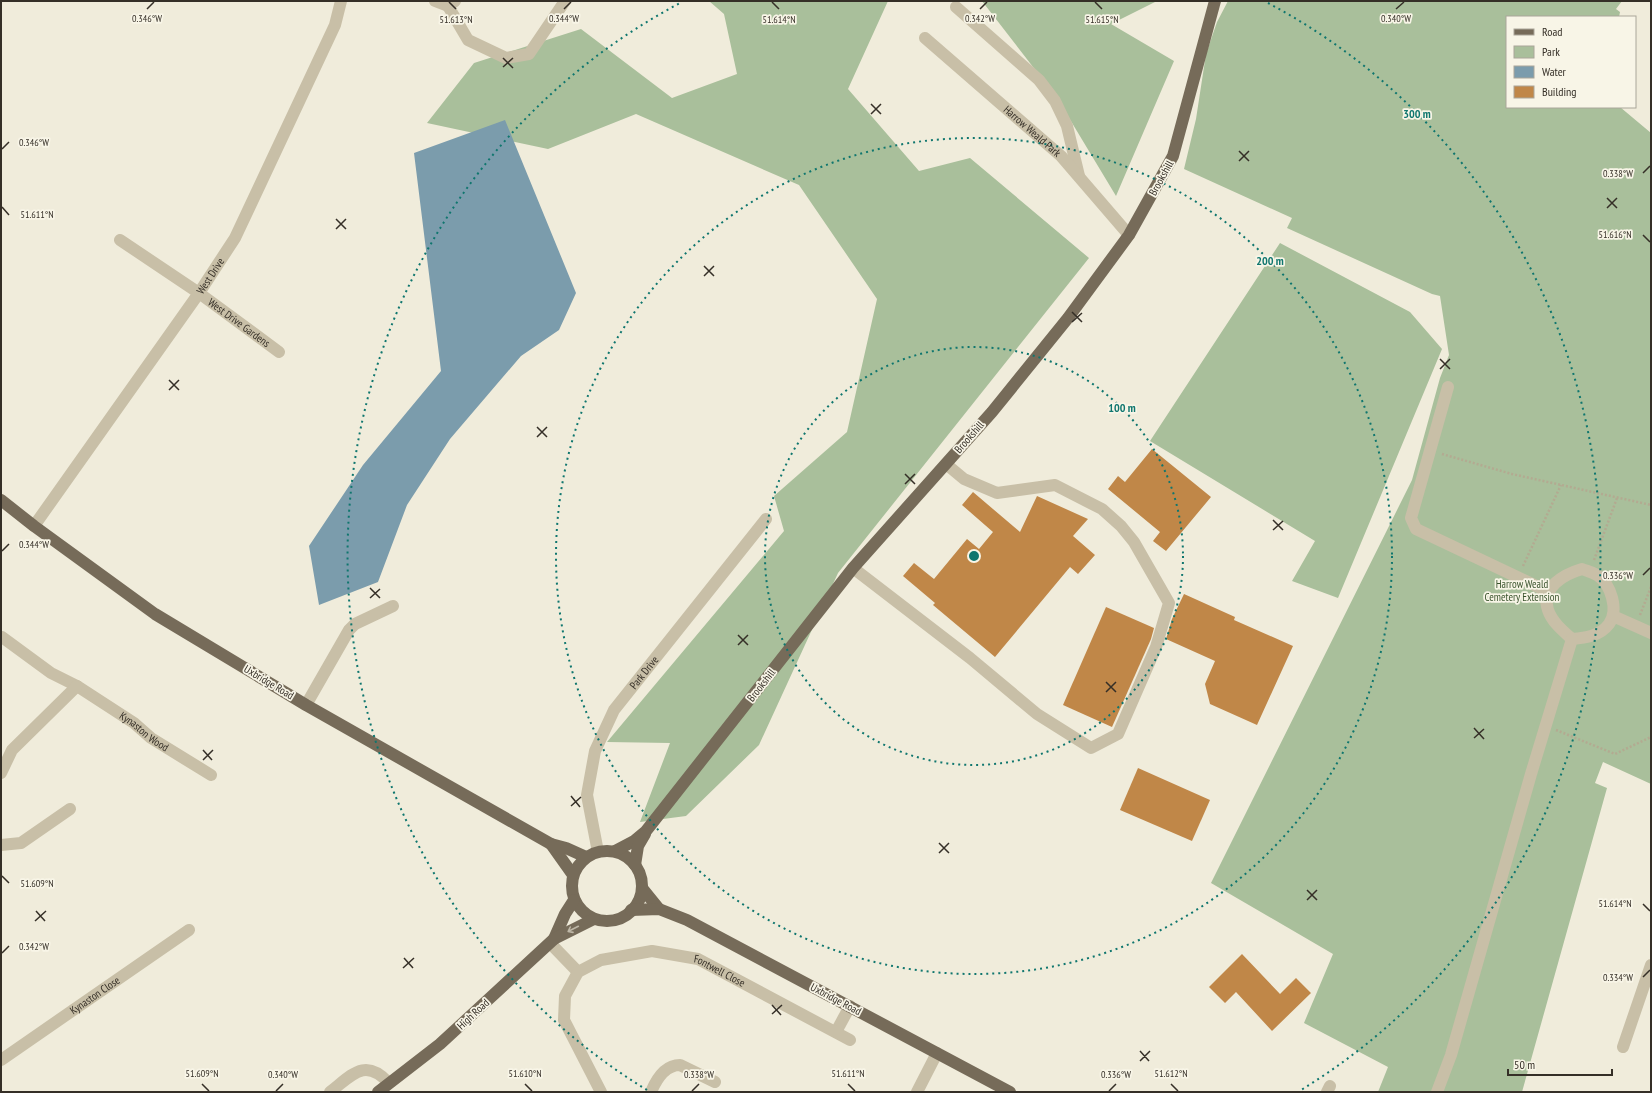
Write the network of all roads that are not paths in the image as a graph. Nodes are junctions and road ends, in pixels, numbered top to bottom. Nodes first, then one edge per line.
1 (341, 1) edge
2 (435, 1) edge
3 (565, 1) edge
4 (1215, 1) edge
5 (451, 4) edge
6 (956, 7) dead end
7 (925, 38) dead end
8 (1079, 177) junction
9 (1129, 235) junction
10 (120, 240) dead end
11 (199, 293) junction
12 (279, 352) dead end
13 (1448, 387) dead end
14 (946, 464) junction
15 (1, 500) edge
16 (766, 519) dead end
17 (34, 526) junction
18 (854, 568) junction
19 (1549, 592) junction
20 (393, 606) dead end
21 (1613, 616) junction
22 (1651, 632) edge
23 (2, 636) edge
24 (1572, 639) junction
25 (78, 686) junction
26 (306, 704) junction
27 (1, 773) edge
28 (211, 775) dead end
29 (70, 809) dead end
30 (646, 831) junction
31 (1, 844) edge
32 (550, 844) junction
33 (615, 851) junction
34 (598, 852) junction
35 (586, 857) junction
36 (635, 865) junction
37 (573, 875) junction
38 (642, 888) junction
39 (574, 900) junction
40 (659, 909) junction
41 (631, 910) junction
42 (594, 919) junction
43 (189, 930) dead end
44 (552, 941) junction
45 (1651, 965) edge
46 (578, 972) junction
47 (850, 1006) junction
48 (836, 1032) junction
49 (850, 1040) dead end
50 (1623, 1047) dead end
51 (937, 1053) junction
52 (1, 1060) edge
53 (715, 1082) dead end
54 (389, 1084) junction
55 (330, 1092) edge
56 (378, 1092) edge
57 (601, 1092) edge
58 (650, 1092) edge
59 (917, 1092) edge
60 (1010, 1092) edge
61 (1437, 1092) edge

1 - 11 street, West Drive
2 - 5 street
3 - 5 street
4 - 9 main road, Brookshill
6 - 8 street
7 - 8 street, Harrow Weald Park
8 - 9 street, Harrow Weald Park
9 - 14 main road, Brookshill
10 - 11 street, West Drive Gardens
11 - 12 street, West Drive Gardens
11 - 17 street, West Drive
13 - 19 street
14 - 18 main road, Brookshill
14 - 18 street
15 - 17 main road, Uxbridge Road
16 - 34 street, Park Drive
17 - 26 main road, Uxbridge Road
18 - 30 main road, Brookshill
19 - 21 street
19 - 24 street
20 - 26 street
21 - 22 street
21 - 24 street
23 - 25 street, Kynaston Wood
24 - 61 street
25 - 27 street
25 - 28 street, Kynaston Wood
26 - 32 main road, Uxbridge Road
29 - 31 street
30 - 33 main road, Brookshill
30 - 36 main road, Brookshill
32 - 35 main road, Uxbridge Road
32 - 37 main road, Uxbridge Road
33 - 34 main road
33 - 36 main road
34 - 35 main road
35 - 37 main road
36 - 38 main road
37 - 39 main road
38 - 40 main road, Uxbridge Road
38 - 41 main road
39 - 42 main road
39 - 44 main road, High Road
40 - 41 main road, Uxbridge Road
40 - 47 main road, Uxbridge Road
41 - 42 main road
42 -> 44 main road, High Road
43 - 52 street, Kynaston Close
44 - 46 street
44 - 54 main road, High Road
45 - 50 street
46 - 48 street, Fontwell Close
46 - 57 street
47 - 48 street
47 - 51 main road, Uxbridge Road
48 - 49 street, Fontwell Close
51 - 59 street
51 - 60 main road, Uxbridge Road
53 - 58 street
54 - 55 street
54 - 56 main road, High Road

